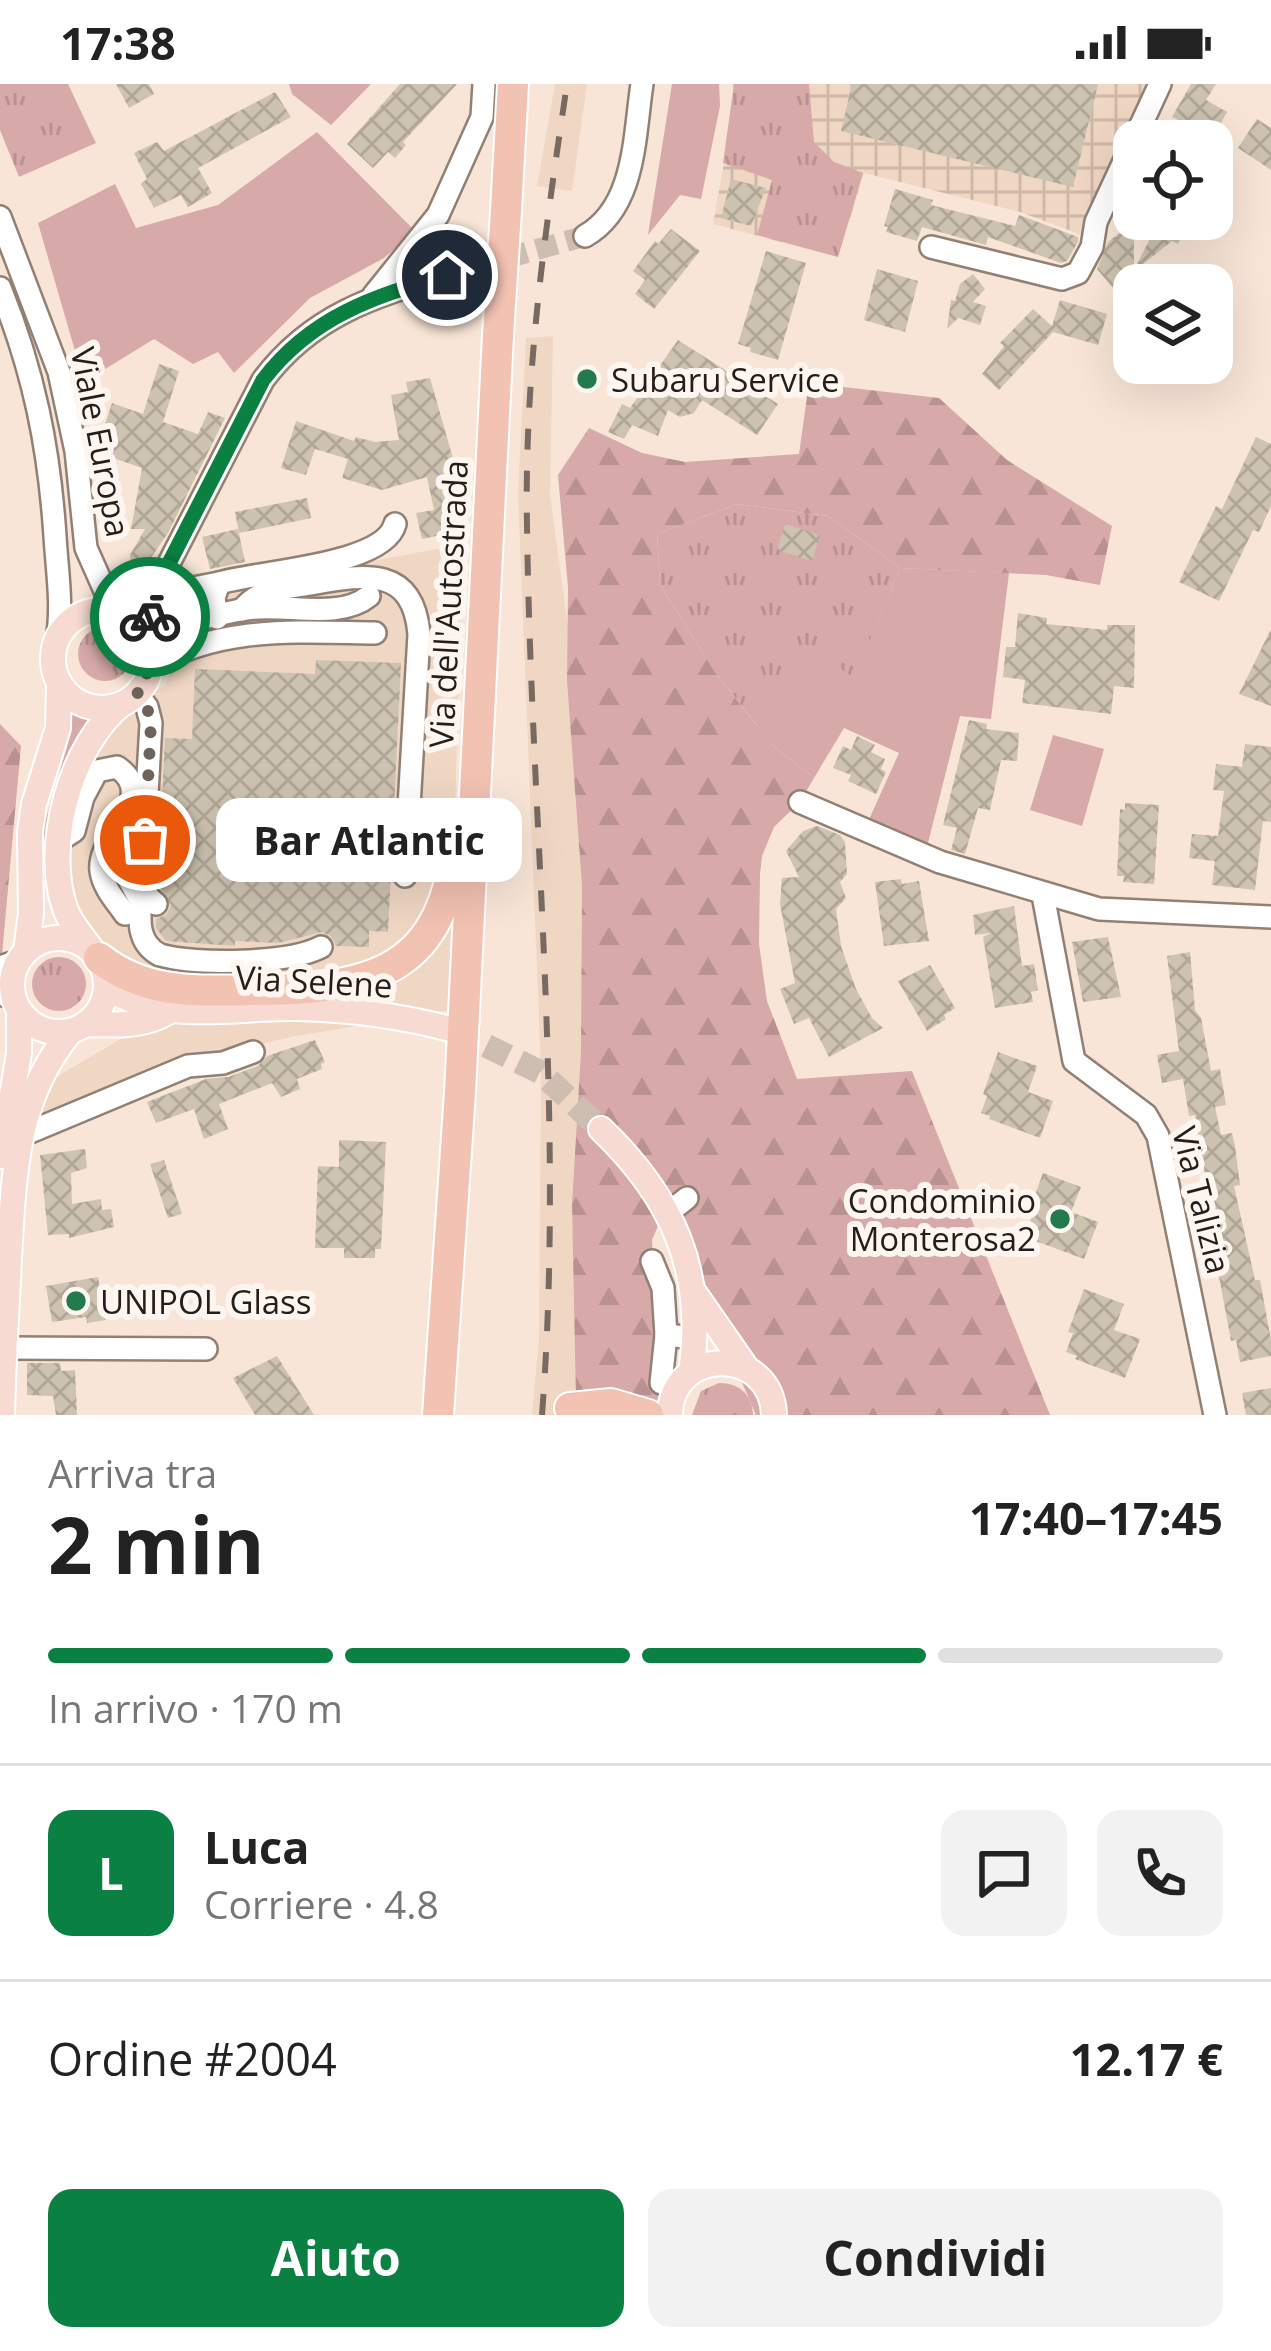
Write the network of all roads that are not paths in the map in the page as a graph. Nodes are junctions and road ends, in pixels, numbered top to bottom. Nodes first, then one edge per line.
1 (484, 84) edge
2 (513, 84) edge
3 (642, 84) edge
4 (1160, 84) edge
5 (0, 217) edge
6 (585, 236) tunnel mouth
7 (932, 247) dead end
8 (447, 275) tunnel mouth
9 (0, 288) edge
10 (373, 296) junction
11 (6, 319) edge
12 (395, 524) dead end
13 (165, 571) junction
14 (219, 583) junction
15 (183, 590) dead end
16 (369, 596) dead end
17 (242, 610) junction
18 (114, 611) junction
19 (482, 635) junction
20 (146, 637) junction
21 (56, 640) junction
22 (232, 642) junction
23 (151, 667) junction
24 (59, 682) junction
25 (131, 698) junction
26 (800, 802) dead end
27 (60, 840) junction
28 (405, 876) dead end
29 (1043, 895) junction
30 (136, 899) junction
31 (1271, 920) edge
32 (321, 947) dead end
33 (15, 959) edge
34 (99, 965) junction
35 (11, 1001) edge
36 (170, 1010) junction
37 (78, 1028) junction
38 (454, 1030) tunnel mouth
39 (253, 1052) dead end
40 (28, 1105) junction
41 (61, 1121) junction
42 (602, 1129) tunnel mouth
43 (18, 1137) junction
44 (0, 1177) edge
45 (652, 1262) dead end
46 (695, 1293) junction
47 (666, 1335) junction
48 (694, 1338) junction
49 (1, 1345) edge
50 (206, 1349) dead end
51 (745, 1366) junction
52 (691, 1372) junction
53 (661, 1383) dead end
54 (570, 1408) dead end
55 (2, 1415) edge
56 (438, 1415) edge
57 (648, 1415) edge
58 (670, 1415) edge
59 (774, 1415) edge
60 (1215, 1415) edge

1 - 10 street
2 - 19 highway, Via dell'Autostrada, bridge
3 - 6 street
4 - 7 street
5 - 18 street, Viale Europa
8 - 10 street
9 - 11 street, Viale Europa
10 - 13 street
11 - 21 street, Viale Europa
12 - 14 street
13 - 18 street
13 - 20 street
14 - 15 street
14 - 22 street
16 - 17 street
17 - 22 street
17 - 28 street
18 - 20 main road
18 - 21 main road
19 - 34 highway
19 - 56 highway, Via dell'Autostrada
20 - 22 street
20 - 22 street
20 - 23 main road
21 - 24 main road
22 - 23 street
23 - 25 main road
24 - 25 main road
24 - 33 main road
25 - 27 main road
25 - 30 street
26 - 29 street
27 - 30 street
27 - 34 main road
29 - 31 street
29 - 60 street, Via Talizia
30 - 32 street
33 - 34 main road
33 - 35 main road
34 - 36 main road, Via Selene
34 - 37 main road
35 - 37 main road
35 - 44 main road
36 - 37 main road, Via Selene
36 - 38 main road, Via Selene
37 - 40 main road
39 - 41 street
40 - 41 street
40 - 43 main road
41 - 43 street
42 - 46 main road
43 - 49 main road
45 - 47 street
46 - 48 main road
46 - 51 main road
47 - 48 street
47 - 53 street
48 - 52 main road
49 - 50 street
49 - 55 main road
51 - 52 main road
51 - 59 main road
52 - 58 main road
54 - 57 highway

